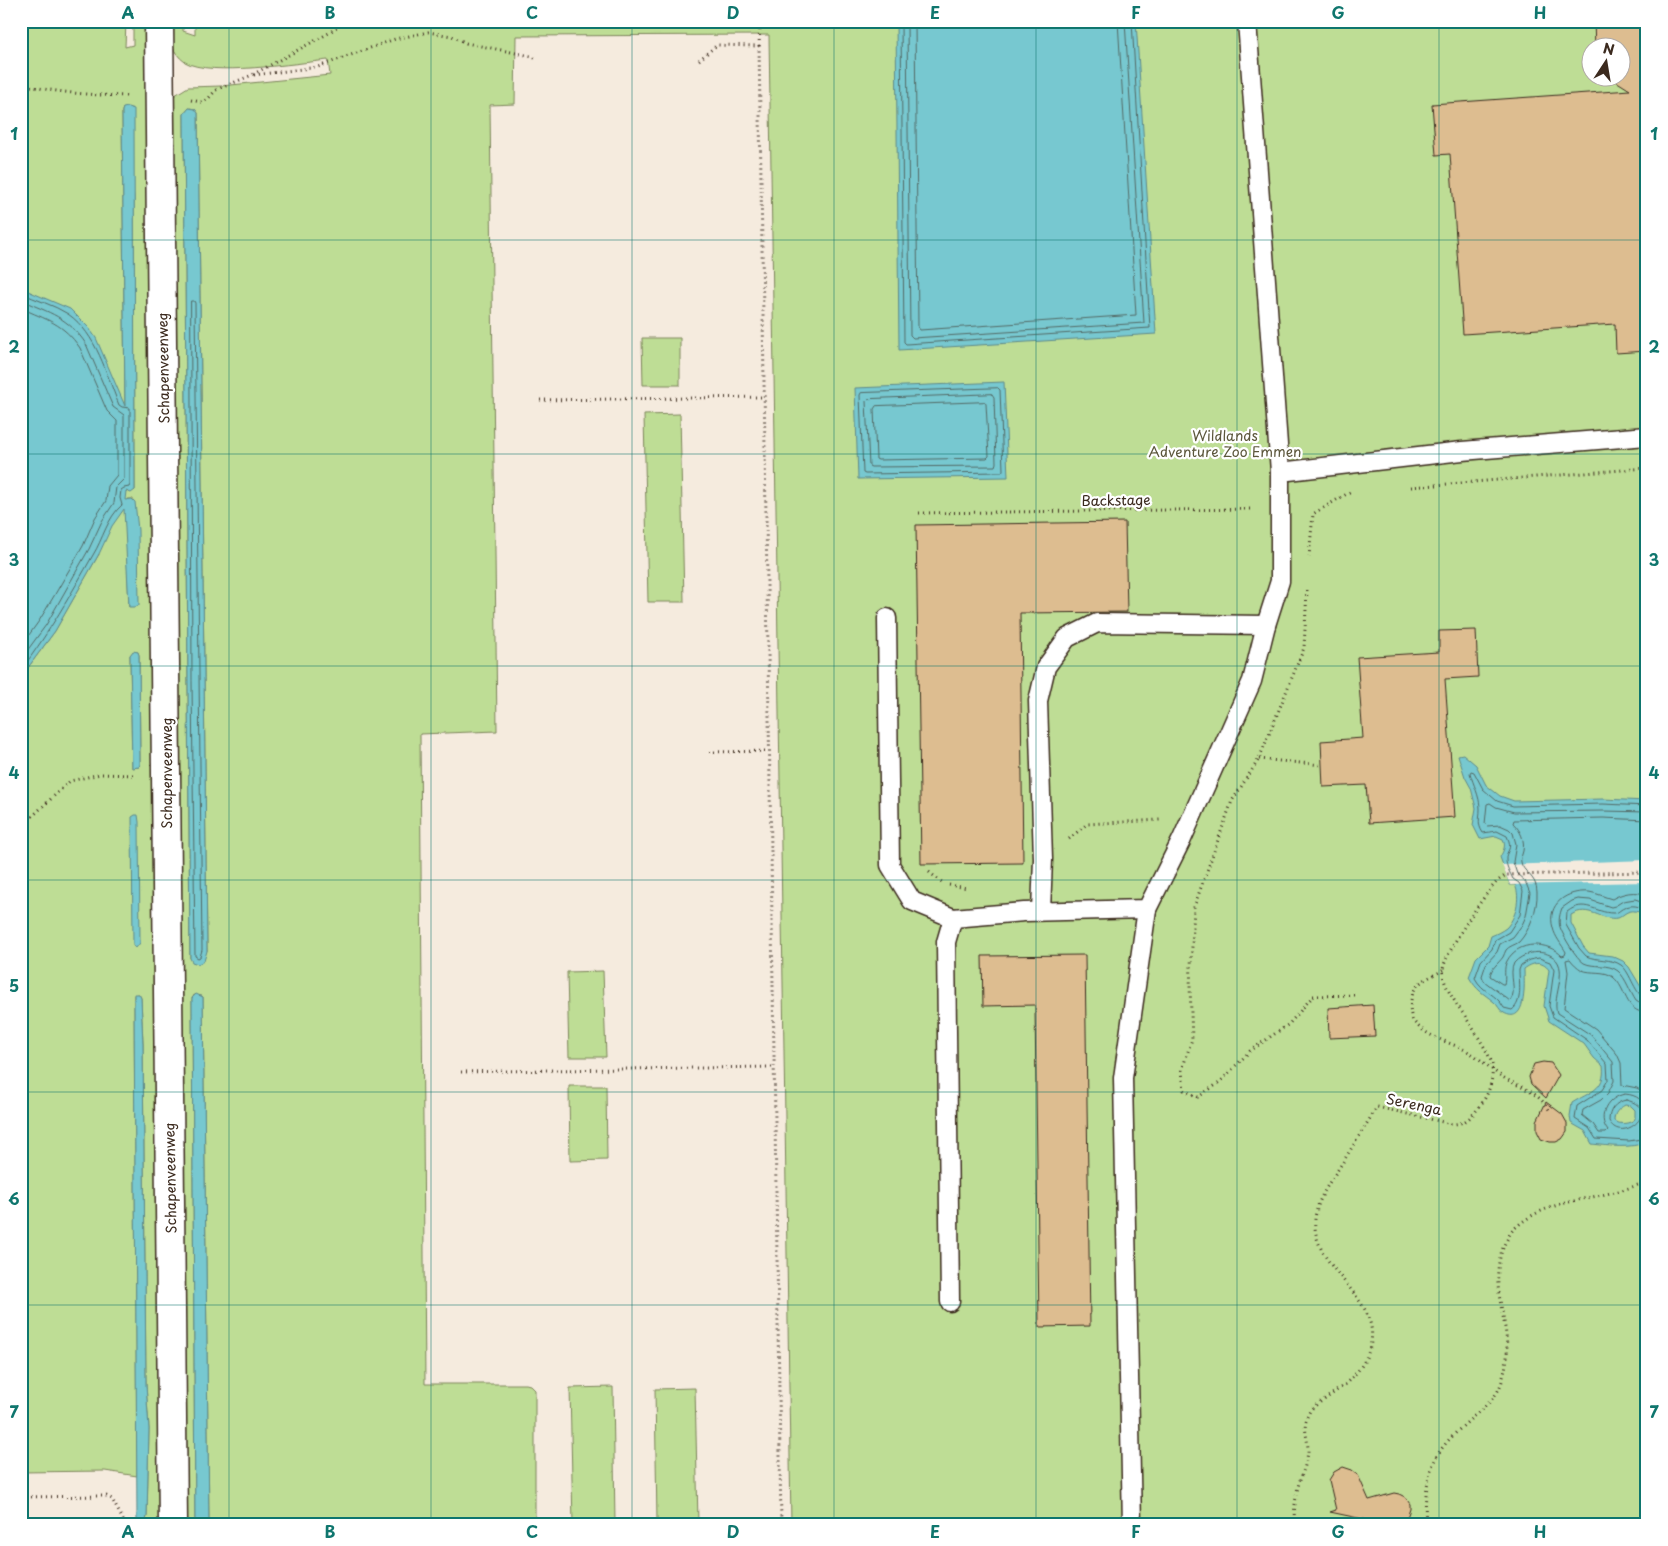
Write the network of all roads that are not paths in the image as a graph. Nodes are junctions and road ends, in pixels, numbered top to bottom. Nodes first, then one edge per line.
1 (159, 21) edge
2 (1247, 21) edge
3 (1647, 436) edge
4 (1280, 472) junction
5 (887, 618) dead end
6 (1266, 624) junction
7 (1147, 909) junction
8 (1041, 911) junction
9 (953, 918) junction
10 (950, 1302) dead end
11 (173, 1525) edge
12 (1132, 1525) edge

1 - 11 street, Schapenveenweg
2 - 4 lane
3 - 4 lane
4 - 6 lane
5 - 9 lane
6 - 7 lane
6 - 8 lane
7 - 8 lane
7 - 12 lane
8 - 9 lane
9 - 10 lane

